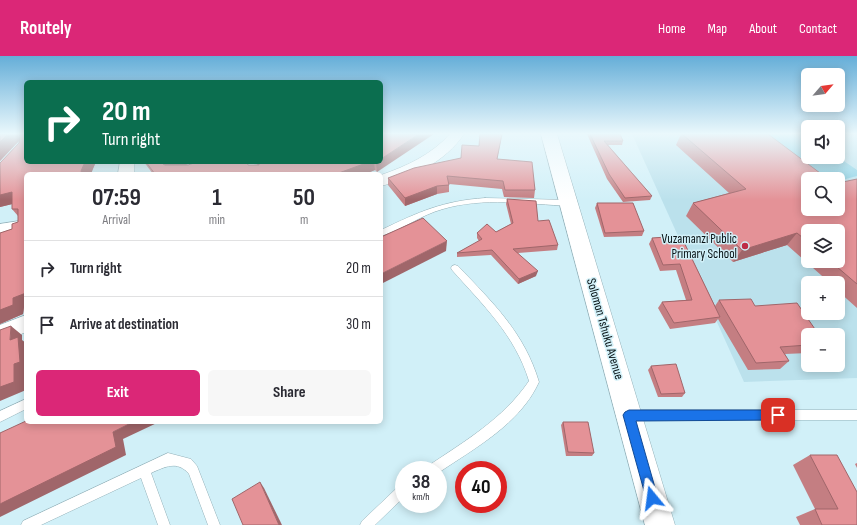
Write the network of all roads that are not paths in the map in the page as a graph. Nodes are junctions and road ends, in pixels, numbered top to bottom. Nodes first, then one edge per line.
1 (434, 156) edge
2 (555, 156) edge
3 (383, 180) edge
4 (569, 203) junction
5 (24, 227) edge
6 (383, 232) edge
7 (2, 234) edge
8 (456, 268) dead end
9 (24, 324) edge
10 (0, 334) edge
11 (24, 405) edge
12 (629, 415) junction
13 (857, 415) edge
14 (0, 417) edge
15 (445, 461) edge
16 (144, 470) junction
17 (395, 498) edge
18 (28, 525) edge
19 (164, 525) edge
20 (214, 525) edge
21 (366, 525) edge
22 (660, 525) edge

1 - 3 street
2 - 4 street, Solomon Tshuku Avenue
4 - 6 lane
4 - 12 street, Solomon Tshuku Avenue
5 - 7 street
8 - 15 lane
9 - 10 street
11 - 14 lane
12 - 13 lane
12 - 22 street, Solomon Tshuku Avenue
16 - 18 lane
16 - 19 lane
16 - 20 lane
17 - 21 lane

